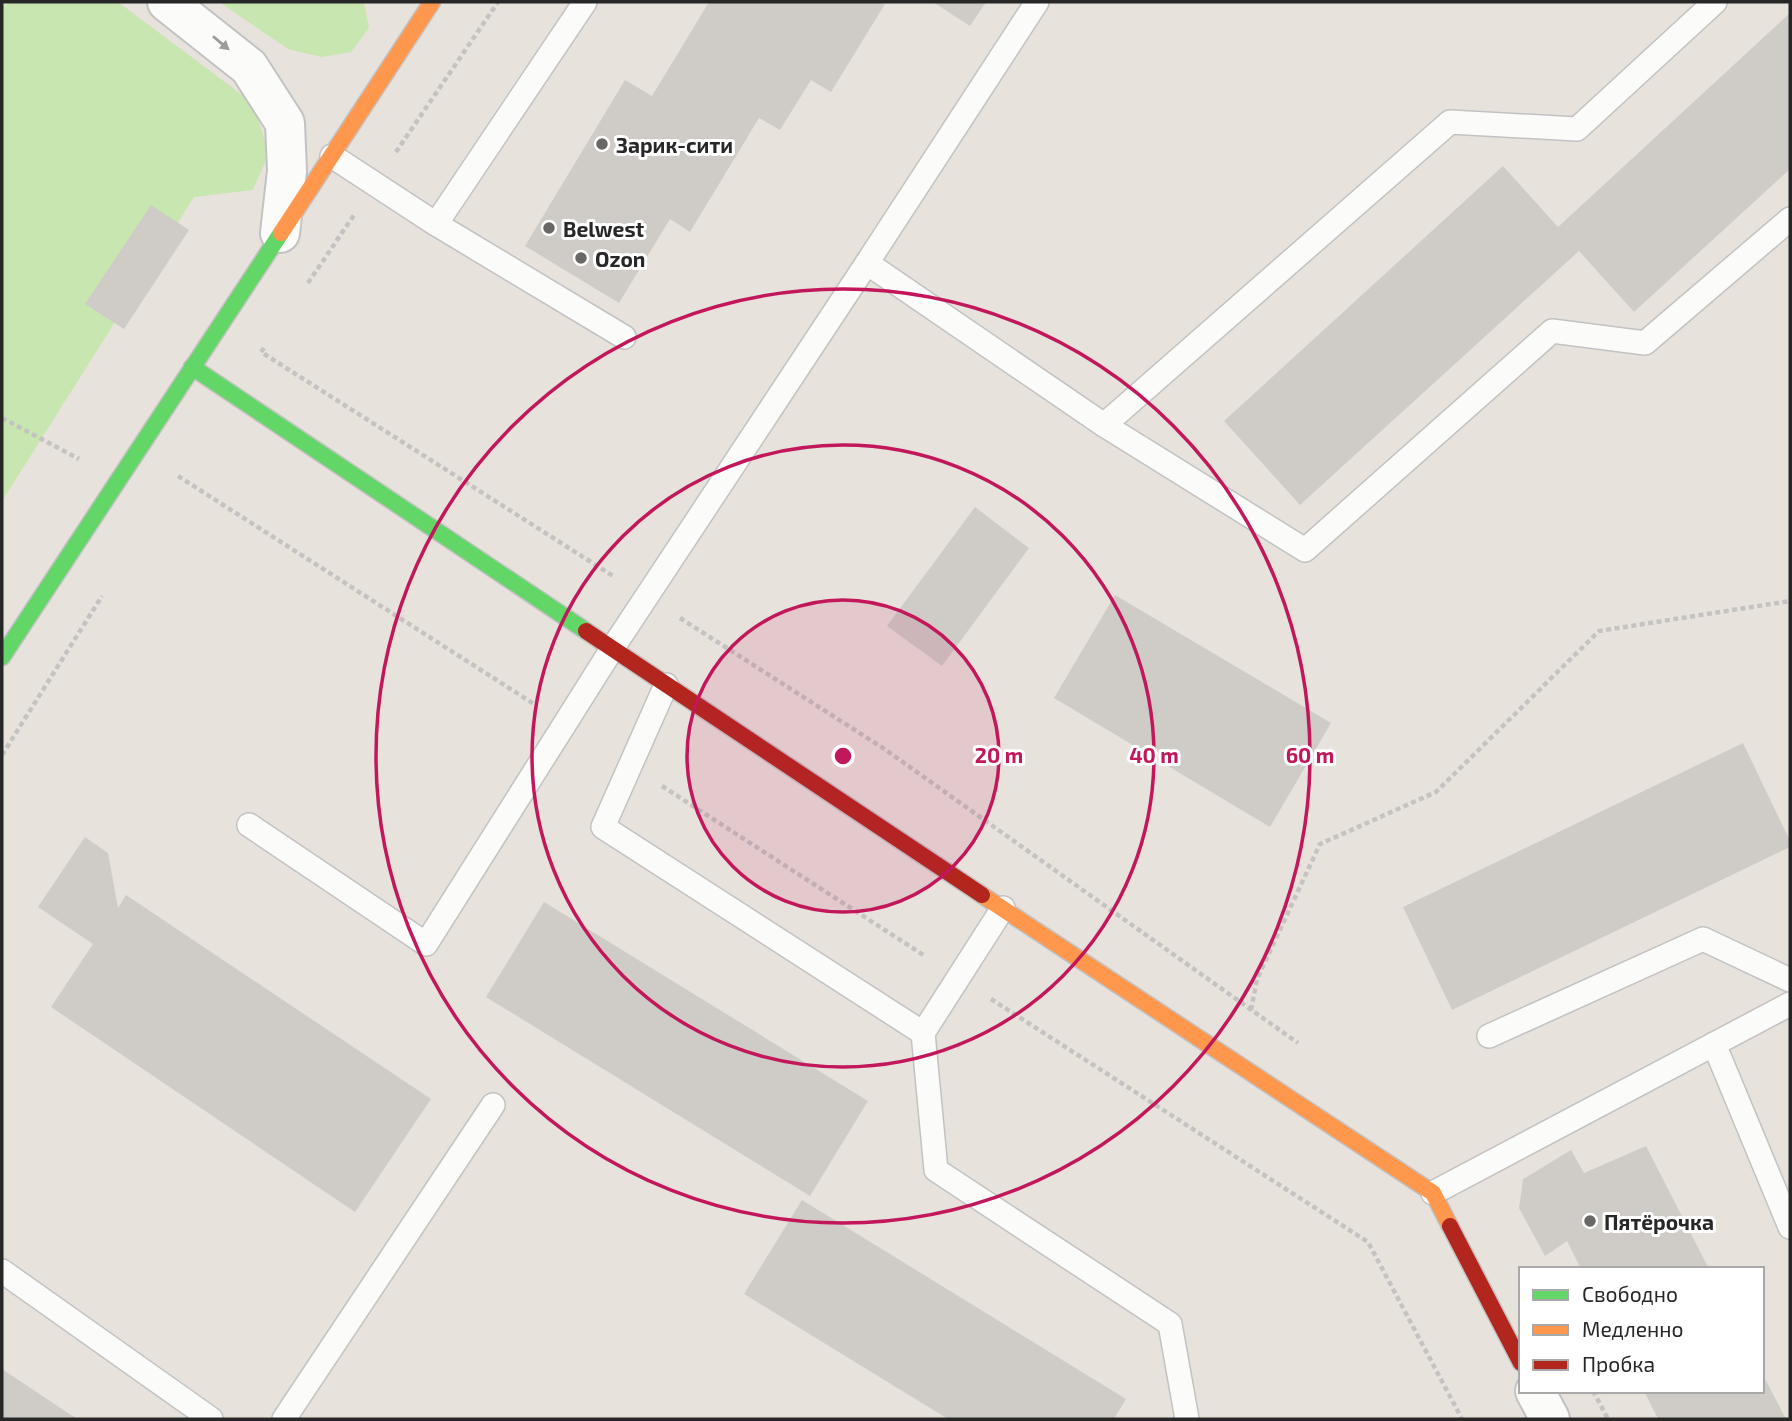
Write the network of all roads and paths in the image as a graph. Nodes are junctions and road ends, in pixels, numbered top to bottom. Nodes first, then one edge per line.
1 (167, 2) edge
2 (432, 2) edge
3 (585, 2) edge
4 (1037, 2) edge
5 (1715, 2) edge
6 (332, 156) junction
7 (1790, 219) edge
8 (436, 224) junction
9 (280, 233) junction
10 (867, 263) junction
11 (624, 337) dead end
12 (261, 352) dead end
13 (192, 367) junction
14 (2, 418) edge
15 (1104, 425) junction
16 (117, 479) junction
17 (171, 487) dead end
18 (105, 592) dead end
19 (646, 597) junction
20 (1790, 601) edge
21 (612, 649) junction
22 (2, 657) edge
23 (666, 685) junction
24 (565, 723) junction
25 (2, 755) edge
26 (630, 766) junction
27 (249, 825) dead end
28 (1003, 908) junction
29 (958, 978) junction
30 (1790, 980) edge
31 (1790, 1004) edge
32 (1251, 1010) junction
33 (923, 1033) junction
34 (1489, 1036) dead end
35 (1714, 1044) junction
36 (1307, 1050) dead end
37 (1238, 1064) junction
38 (493, 1105) dead end
39 (1433, 1193) junction
40 (1790, 1227) edge
41 (2, 1271) edge
42 (1519, 1359) edge
43 (1536, 1393) edge
44 (1594, 1393) edge
45 (211, 1419) edge
46 (284, 1419) edge
47 (1187, 1419) edge
48 (1462, 1419) edge
49 (1550, 1419) edge
50 (1608, 1419) edge

1 -> 9 street
2 - 6 street
3 - 8 lane
4 - 10 lane
5 - 15 lane
6 - 8 lane
6 - 9 street
7 - 15 lane
8 - 11 lane
9 - 13 street
10 - 15 lane
10 - 19 lane
12 - 19 path
13 - 16 street
13 - 21 street
14 - 16 path
16 - 22 street
17 - 24 path
18 - 25 path
19 - 21 lane
19 - 32 path
20 - 32 path
21 - 23 street
21 - 24 lane
23 - 26 lane
23 - 28 street
24 - 27 lane
26 - 29 path
26 - 33 lane
28 - 29 lane
28 - 37 street
29 - 33 lane
29 - 48 path
30 - 34 lane
31 - 35 lane
32 - 36 path
32 - 37 path
33 - 47 lane
35 - 39 lane
35 - 40 lane
37 - 39 street
38 - 46 lane
39 - 42 street
41 - 45 lane
43 - 49 street
44 - 50 path

